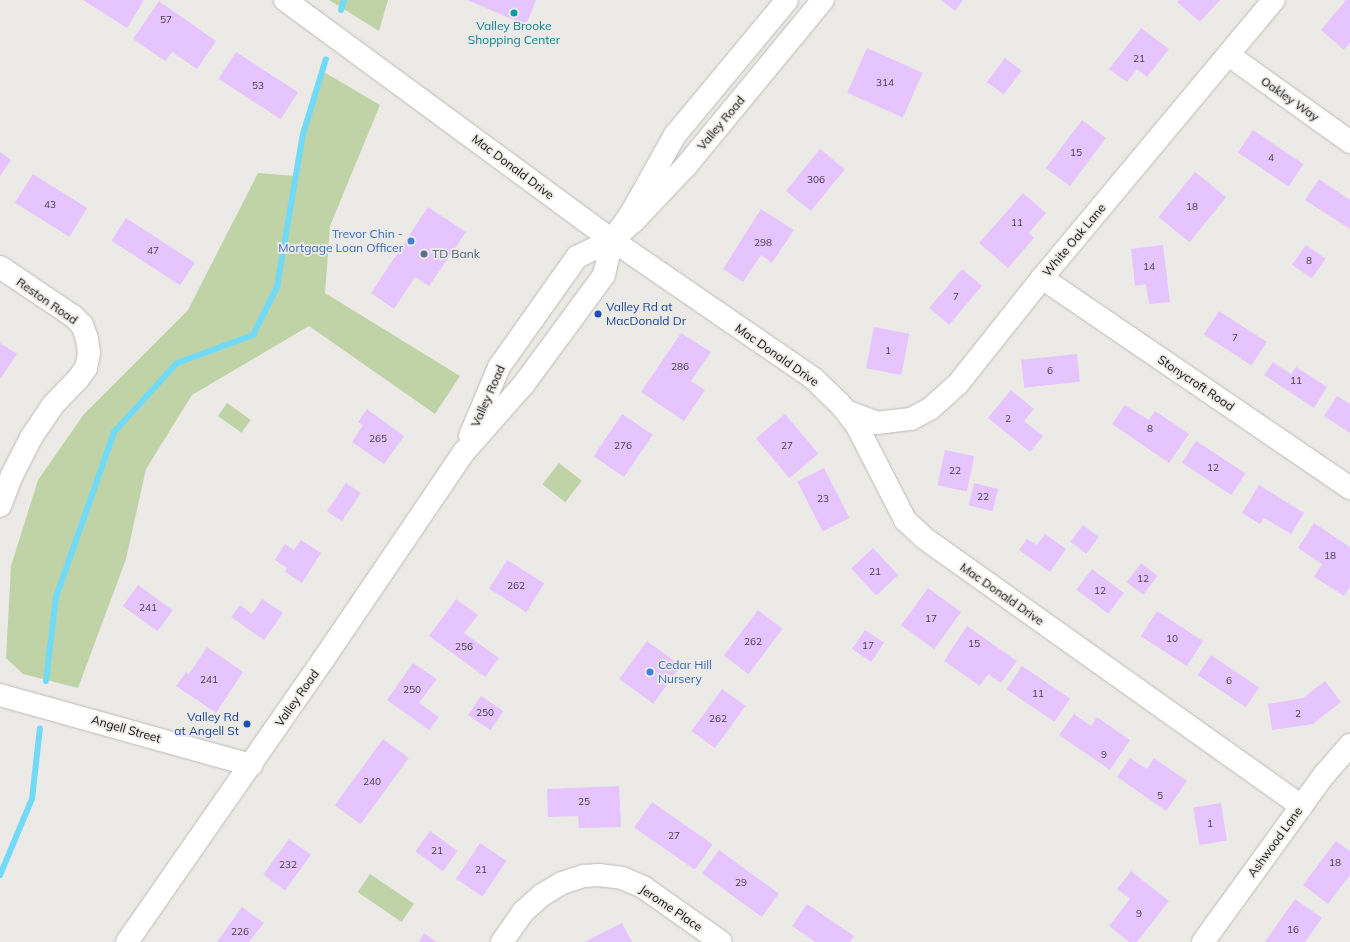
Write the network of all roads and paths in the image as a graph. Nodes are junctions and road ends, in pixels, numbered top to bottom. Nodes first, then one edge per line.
1 (285, 0) edge
2 (787, 0) edge
3 (823, 0) edge
4 (1274, 0) edge
5 (1230, 56) junction
6 (1350, 142) edge
7 (612, 240) junction
8 (0, 267) edge
9 (1042, 278) junction
10 (845, 410) junction
11 (464, 452) junction
12 (1350, 488) edge
13 (0, 506) edge
14 (0, 695) edge
15 (1350, 746) edge
16 (251, 765) junction
17 (1301, 806) junction
18 (127, 942) edge
19 (502, 942) edge
20 (721, 942) edge
21 (1204, 942) edge

1 - 7 street, Mac Donald Drive
2 - 7 street, Valley Road
3 - 7 street, Valley Road
4 - 5 street, White Oak Lane
5 - 6 street, Oakley Way
5 - 9 street, White Oak Lane
7 - 10 street, Mac Donald Drive
7 - 11 street, Valley Road
7 - 11 street, Valley Road
8 - 13 street, Reston Road
9 - 10 street, White Oak Lane
9 - 12 street, Stonycroft Road
10 - 17 street, Mac Donald Drive
11 - 16 street, Valley Road
14 - 16 street, Angell Street
15 - 17 street, Ashwood Lane
16 - 18 street, Valley Road
17 - 21 street, Ashwood Lane
19 - 20 street, Jerome Place

